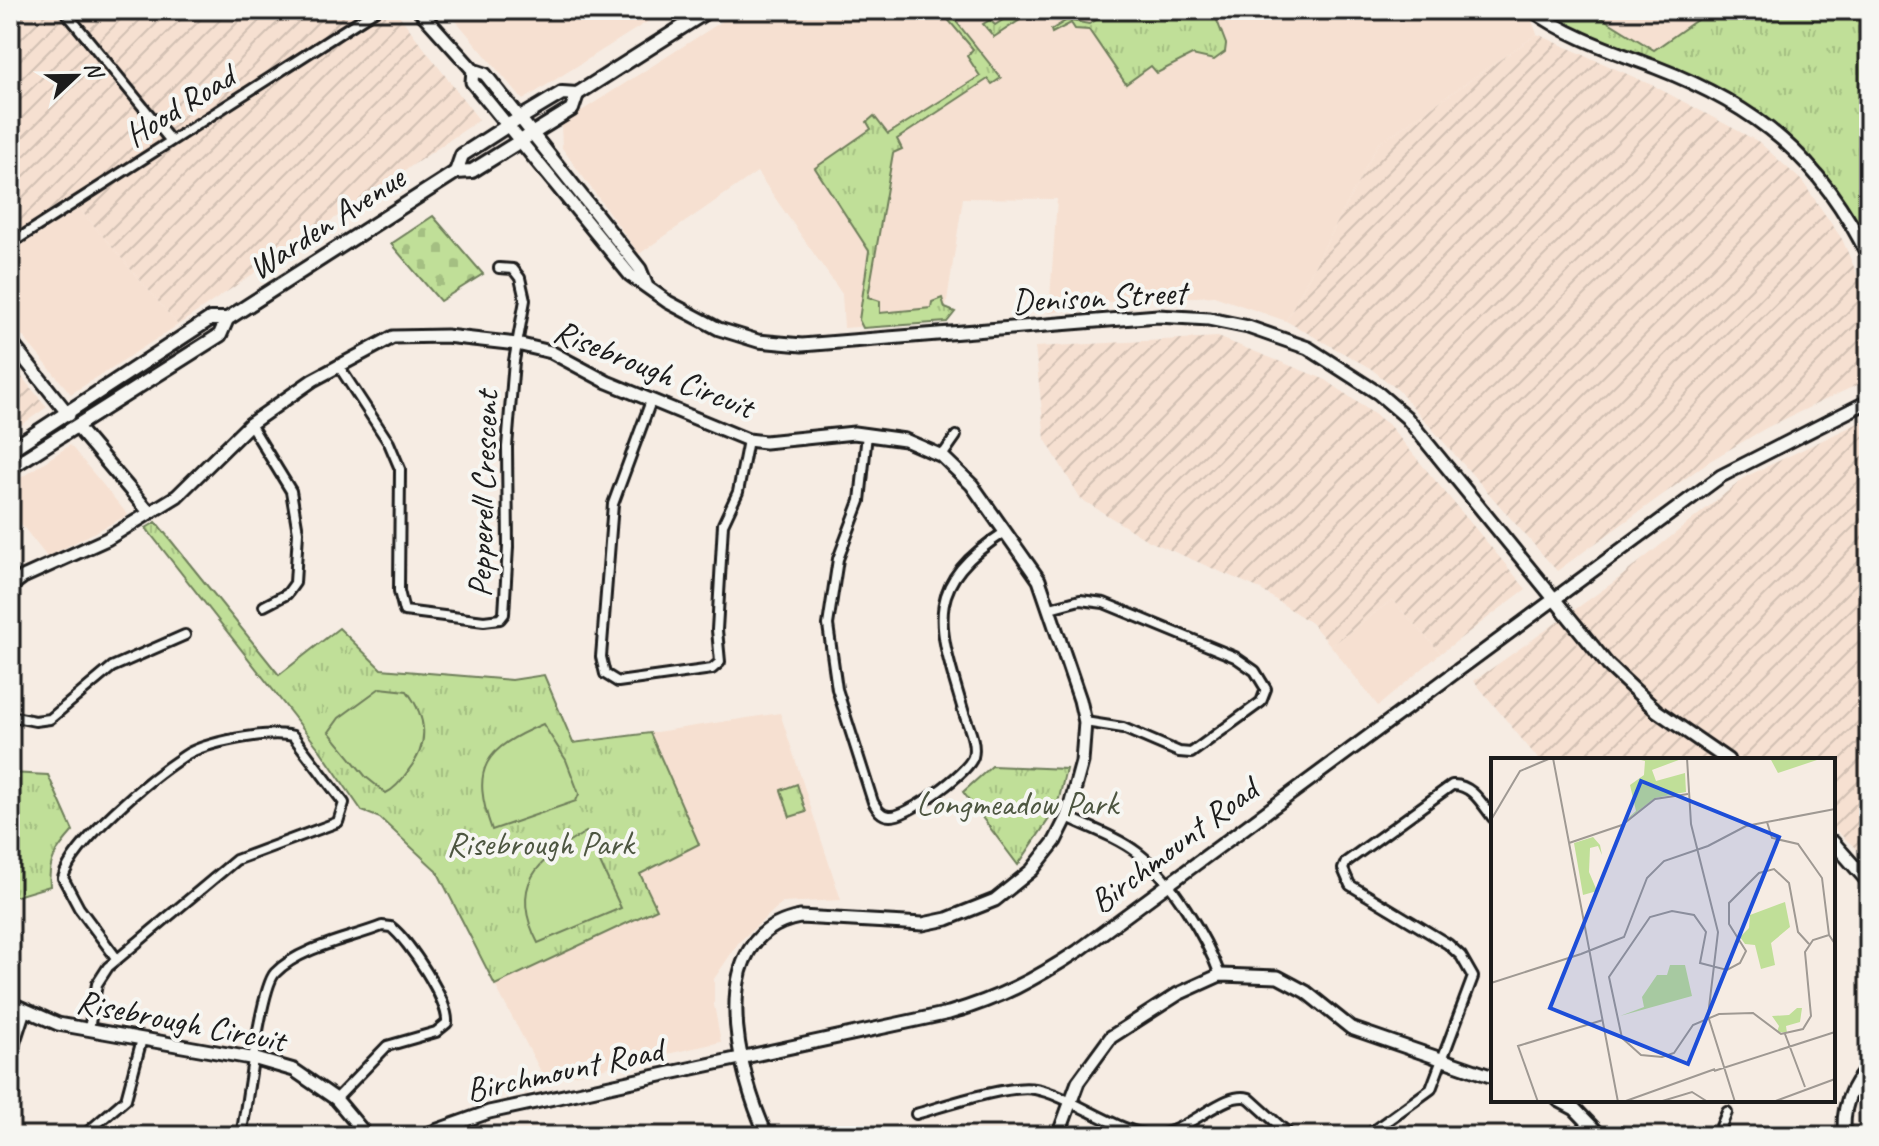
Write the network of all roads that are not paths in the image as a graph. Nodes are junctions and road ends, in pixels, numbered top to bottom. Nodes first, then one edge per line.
1 (64, 10) edge
2 (376, 10) edge
3 (419, 10) edge
4 (709, 10) edge
5 (1532, 10) edge
6 (473, 70) junction
7 (577, 94) junction
8 (520, 119) junction
9 (507, 126) junction
10 (532, 134) junction
11 (170, 140) junction
12 (519, 143) junction
13 (456, 172) junction
14 (10, 244) edge
15 (1869, 258) edge
16 (499, 268) dead end
17 (646, 284) junction
18 (227, 319) junction
19 (10, 341) edge
20 (517, 344) junction
21 (338, 365) junction
22 (651, 401) junction
23 (1869, 401) edge
24 (69, 415) junction
25 (250, 424) junction
26 (77, 427) junction
27 (867, 434) junction
28 (956, 436) dead end
29 (748, 440) junction
30 (10, 450) edge
31 (942, 456) junction
32 (10, 468) edge
33 (149, 512) junction
34 (1005, 532) junction
35 (10, 587) edge
36 (1555, 601) junction
37 (264, 606) dead end
38 (1050, 608) junction
39 (185, 635) dead end
40 (10, 716) edge
41 (1085, 722) junction
42 (1725, 758) edge
43 (1491, 816) edge
44 (1067, 817) junction
45 (1835, 844) edge
46 (1869, 883) edge
47 (1166, 884) junction
48 (117, 959) junction
49 (1220, 975) junction
50 (10, 1003) edge
51 (25, 1012) junction
52 (89, 1029) junction
53 (142, 1039) junction
54 (10, 1058) edge
55 (256, 1059) junction
56 (744, 1059) junction
57 (1444, 1060) junction
58 (1869, 1068) edge
59 (1491, 1076) edge
60 (336, 1099) junction
61 (1562, 1102) edge
62 (1068, 1103) junction
63 (1727, 1112) dead end
64 (916, 1114) dead end
65 (83, 1136) edge
66 (241, 1136) edge
67 (367, 1136) edge
68 (421, 1136) edge
69 (767, 1136) edge
70 (1058, 1136) edge
71 (1291, 1136) edge
72 (1366, 1136) edge
73 (1601, 1136) edge
74 (1717, 1136) edge
75 (1845, 1136) edge

1 - 11 street
2 - 11 street, Hood Road
3 - 6 street, Denison Street
4 - 7 main road, Warden Avenue
5 - 15 street
6 - 8 street, Denison Street
6 - 9 street, Denison Street
7 - 8 main road, Warden Avenue
7 - 10 main road, Warden Avenue
8 - 9 main road, Warden Avenue
8 - 10 street, Denison Street
9 - 12 street, Denison Street
9 - 13 main road, Warden Avenue
10 - 12 main road, Warden Avenue
10 - 17 street, Denison Street
11 - 14 street, Hood Road
12 - 13 main road, Warden Avenue
12 - 17 street, Denison Street
13 - 18 main road, Warden Avenue
16 - 20 street
17 - 36 street, Denison Street
18 - 24 main road, Warden Avenue
18 - 26 main road, Warden Avenue
19 - 24 street
20 - 21 street, Risebrough Circuit
20 - 21 street, Pepperell Crescent
20 - 22 street, Risebrough Circuit
21 - 25 street, Risebrough Circuit
22 - 29 street, Risebrough Circuit
22 - 29 street
23 - 36 street, Birchmount Road
24 - 26 street
24 - 30 main road, Warden Avenue
25 - 33 street, Risebrough Circuit
25 - 37 street
26 - 32 main road, Warden Avenue
26 - 33 street
27 - 29 street, Risebrough Circuit
27 - 31 street, Risebrough Circuit
27 - 34 street
28 - 31 street
31 - 34 street, Risebrough Circuit
33 - 35 street, Risebrough Circuit
34 - 38 street, Risebrough Circuit
36 - 42 street, Denison Street
36 - 47 street, Birchmount Road
38 - 41 street, Risebrough Circuit
38 - 41 street
39 - 40 street
41 - 44 street, Risebrough Circuit
43 - 57 street
44 - 47 street
44 - 56 street, Risebrough Circuit
45 - 46 street
47 - 49 street
47 - 56 street, Birchmount Road
48 - 48 street
48 - 52 street
49 - 57 street
49 - 62 street
50 - 51 street, Risebrough Circuit
51 - 52 street, Risebrough Circuit
51 - 54 street
52 - 53 street, Risebrough Circuit
53 - 55 street, Risebrough Circuit
53 - 65 street
55 - 60 street, Risebrough Circuit
55 - 60 street
55 - 66 street
56 - 68 street, Birchmount Road
56 - 69 street, Risebrough Circuit
57 - 59 street
57 - 72 street
58 - 75 street
60 - 67 street, Risebrough Circuit
61 - 73 street
62 - 64 street
62 - 70 street
62 - 71 street
63 - 74 street

